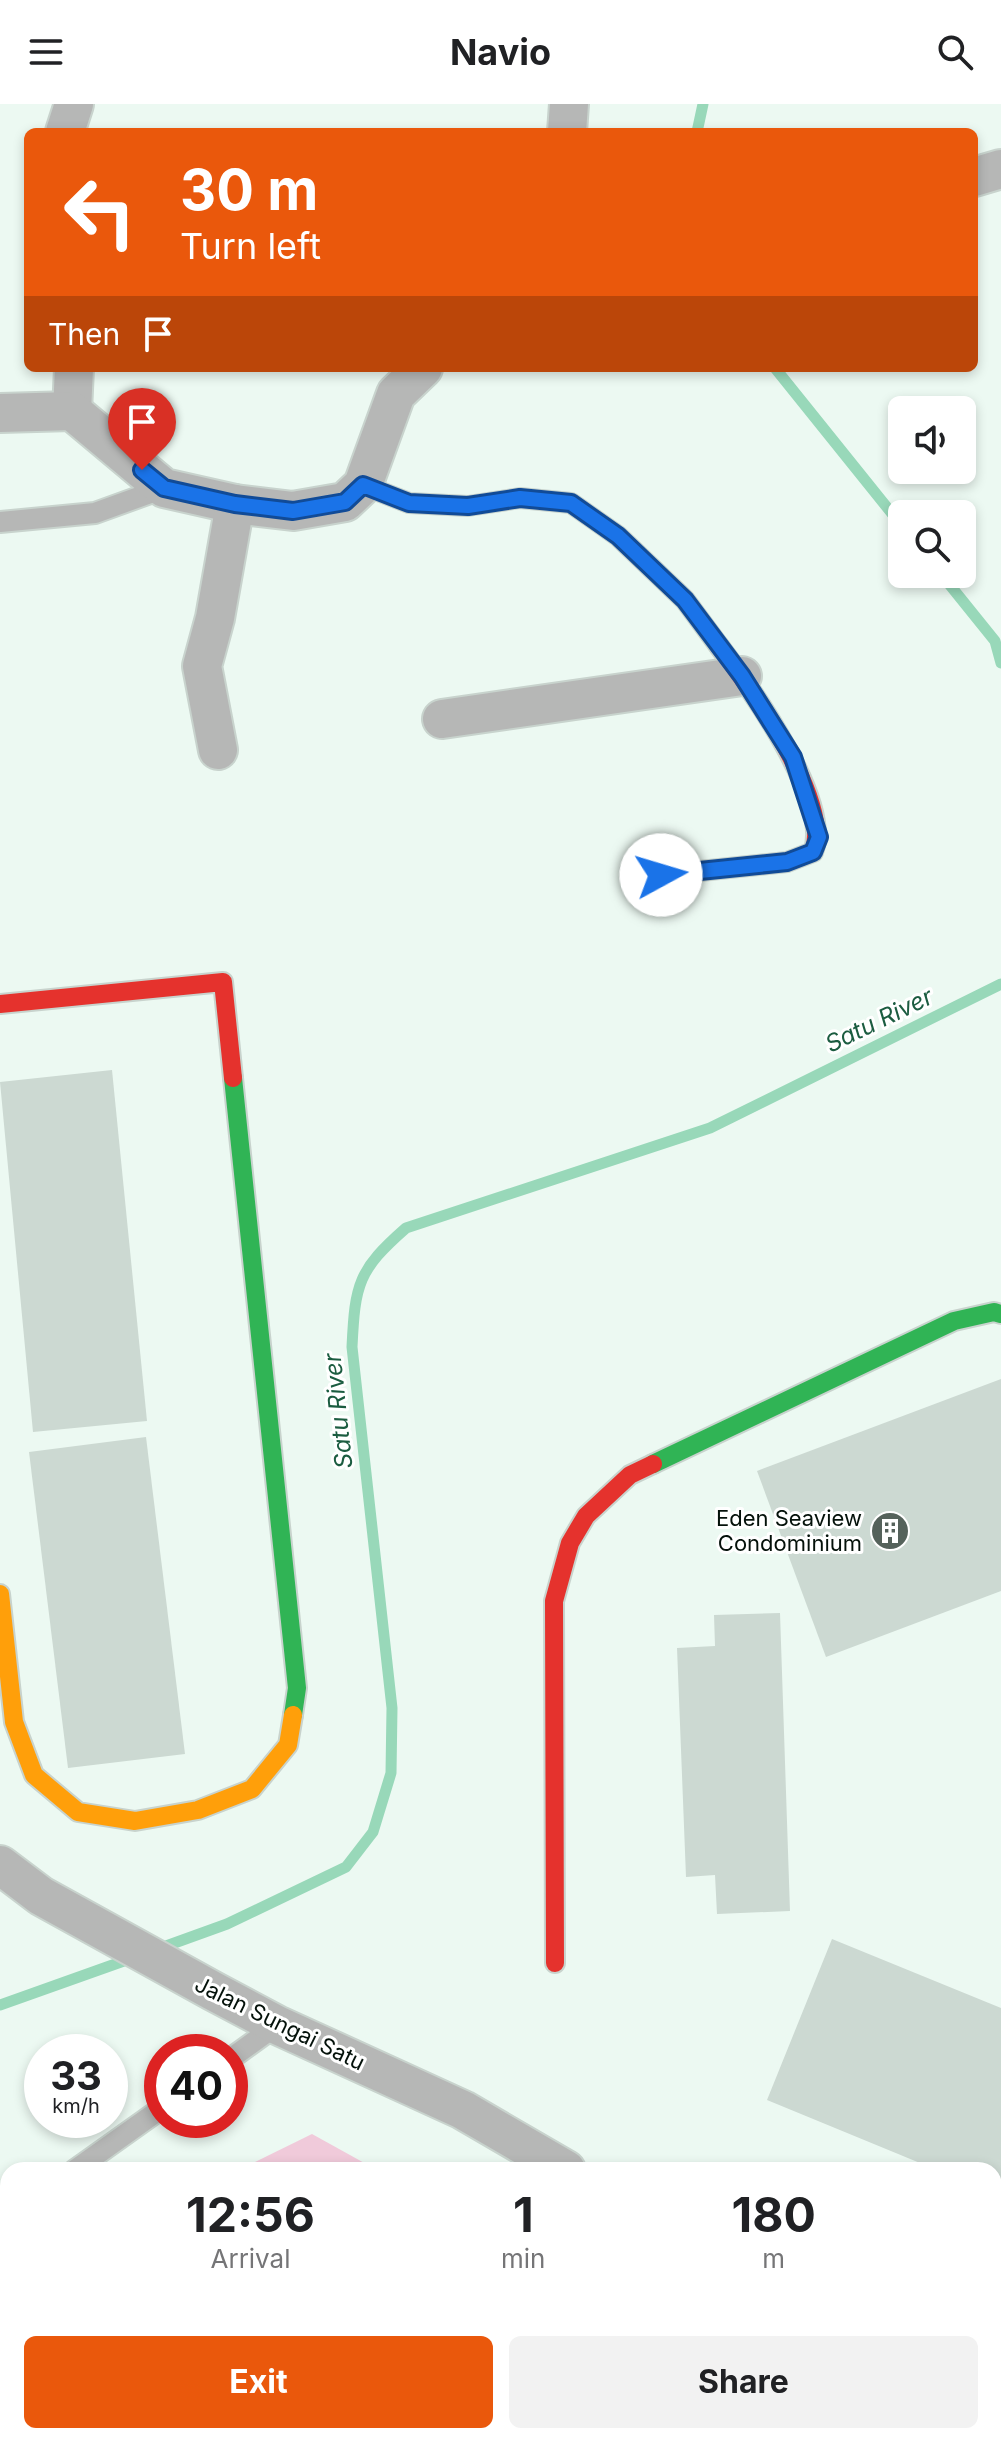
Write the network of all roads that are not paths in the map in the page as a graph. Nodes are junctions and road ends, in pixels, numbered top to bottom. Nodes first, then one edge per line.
1 (74, 104) edge
2 (569, 104) edge
3 (66, 128) edge
4 (567, 128) edge
5 (1001, 169) edge
6 (978, 176) edge
7 (74, 372) edge
8 (419, 372) edge
9 (72, 411) junction
10 (0, 413) edge
11 (363, 485) junction
12 (164, 488) junction
13 (235, 504) junction
14 (0, 522) edge
15 (742, 676) junction
16 (442, 719) dead end
17 (218, 750) dead end
18 (661, 875) dead end
19 (0, 1004) edge
20 (1001, 1314) edge
21 (0, 1594) edge
22 (0, 1865) edge
23 (555, 1963) dead end
24 (277, 2025) junction
25 (248, 2046) edge
26 (144, 2121) edge
27 (86, 2162) edge
28 (552, 2162) edge

1 - 3 street
2 - 4 street
5 - 6 street
7 - 9 street
8 - 11 street
9 - 10 street
9 - 12 street
11 - 13 street
11 - 15 street
12 - 13 street
12 - 14 lane
13 - 17 street
15 - 16 street
15 - 18 street
19 - 21 street
20 - 23 street
22 - 24 street, Jalan Sungai Satu
24 - 25 lane
24 - 28 street, Jalan Sungai Satu
26 - 27 lane

